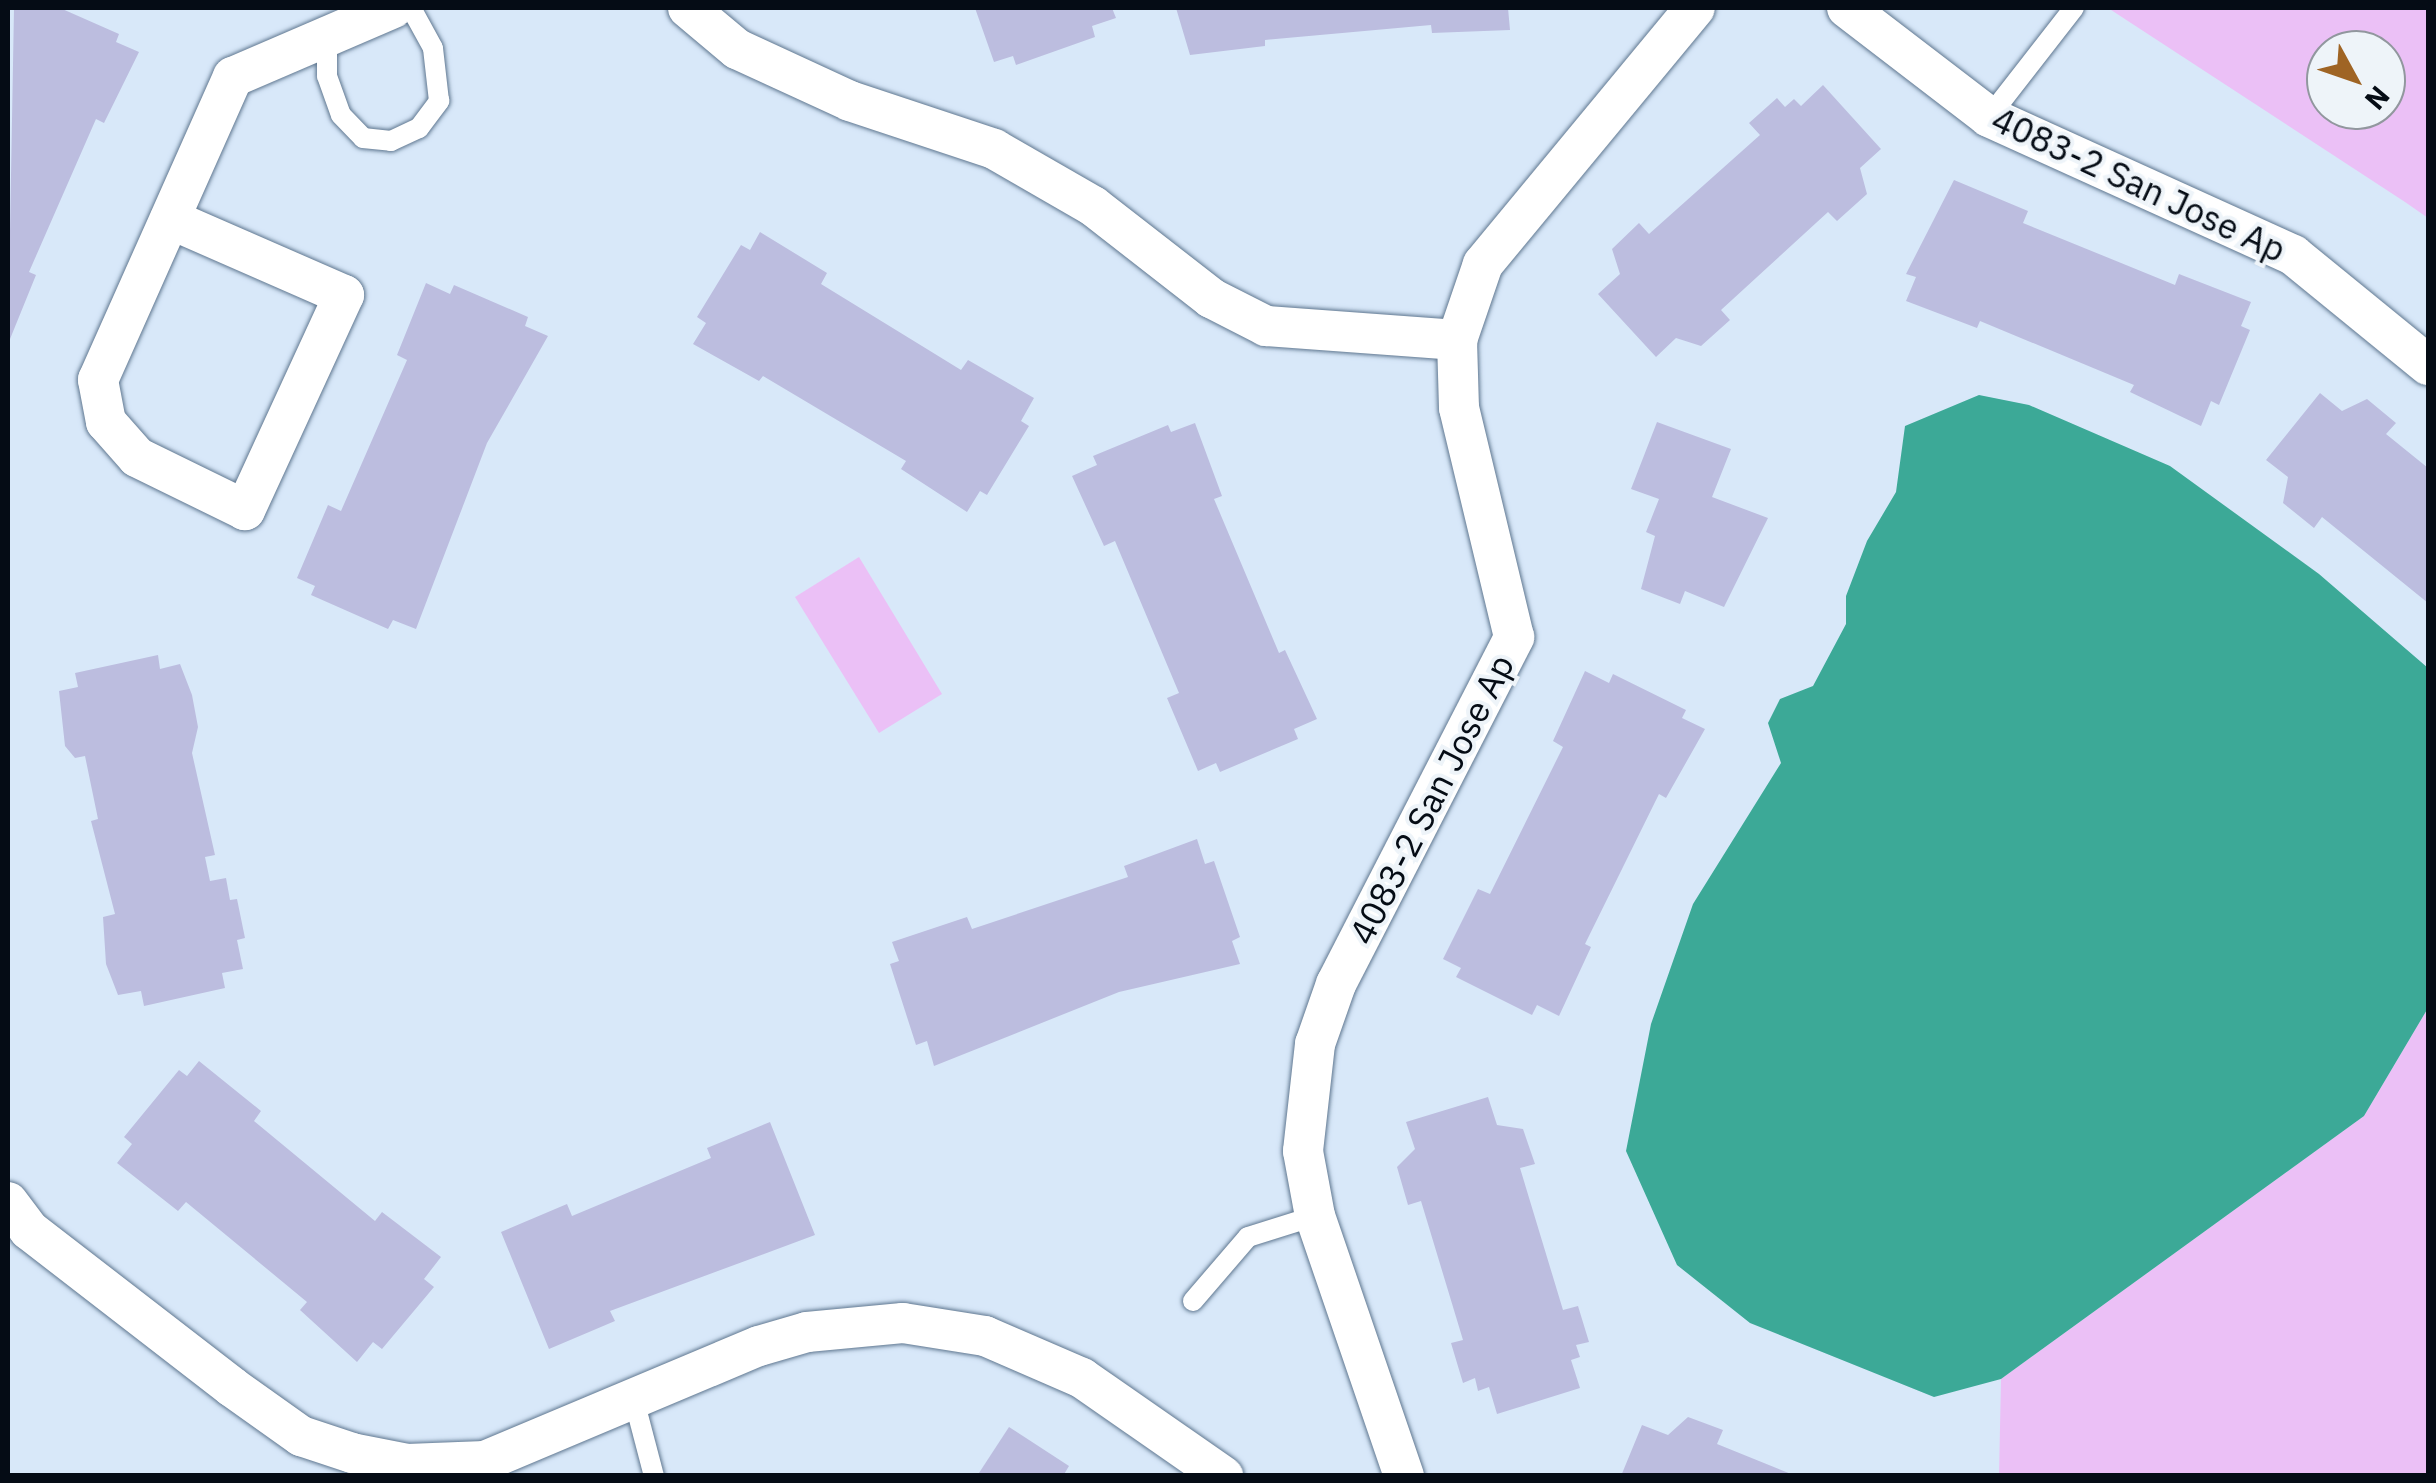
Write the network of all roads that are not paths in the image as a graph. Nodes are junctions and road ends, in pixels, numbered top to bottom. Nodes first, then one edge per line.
1 (393, 8) edge
2 (410, 8) edge
3 (688, 8) edge
4 (1696, 8) edge
5 (1847, 8) edge
6 (2074, 8) edge
7 (327, 36) junction
8 (1989, 117) junction
9 (170, 219) junction
10 (1457, 340) junction
11 (2428, 364) edge
12 (8, 1202) edge
13 (1315, 1216) junction
14 (1192, 1301) dead end
15 (634, 1400) junction
16 (516, 1465) edge
17 (654, 1476) edge
18 (1222, 1476) edge
19 (1404, 1476) edge

1 - 7 street
2 - 7 lane
3 - 10 street
4 - 10 street, 4083-2 San Jose Ap
5 - 8 street, 4083-2 San Jose Ap
6 - 8 lane
7 - 9 street
8 - 11 street, 4083-2 San Jose Ap
9 - 9 street
10 - 13 street, 4083-2 San Jose Ap
12 - 16 street
13 - 14 lane
13 - 19 street, 4083-2 San Jose Ap
15 - 16 street
15 - 17 lane
15 - 18 street

